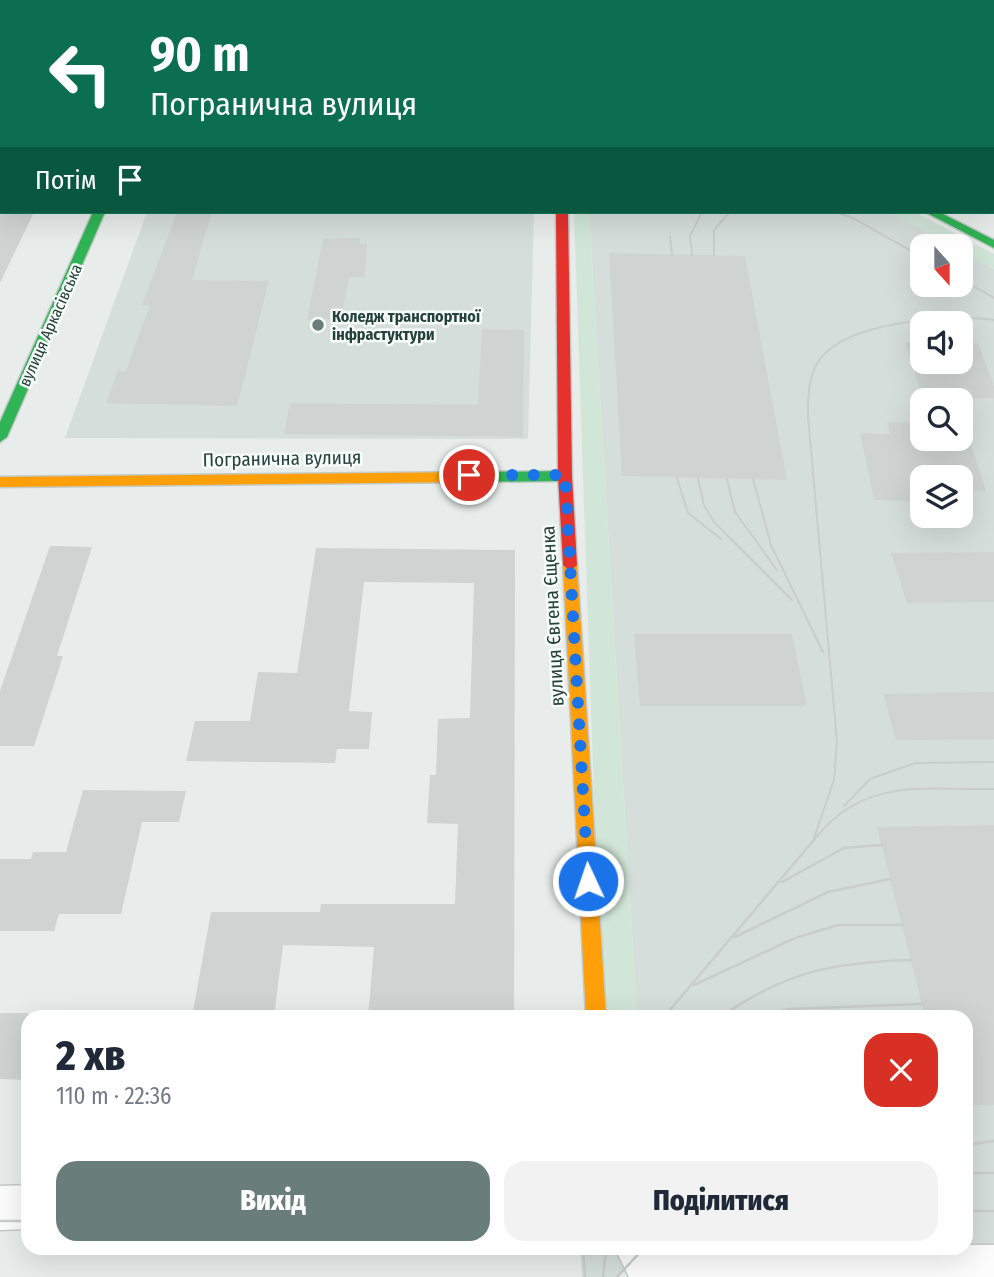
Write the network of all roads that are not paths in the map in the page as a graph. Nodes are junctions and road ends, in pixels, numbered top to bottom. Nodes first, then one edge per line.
1 (98, 214) edge
2 (562, 214) edge
3 (935, 214) edge
4 (994, 245) edge
5 (0, 437) edge
6 (565, 475) junction
7 (0, 482) edge
8 (596, 1010) edge
9 (21, 1207) edge
10 (0, 1208) edge
11 (641, 1255) edge
12 (994, 1268) edge

1 - 5 street, вулиця Аркасівська
2 - 6 street, вулиця Євгена Єщенка
3 - 4 street
6 - 7 street, Погранична вулиця
6 - 8 street, вулиця Євгена Єщенка
9 - 10 street
11 - 12 street

